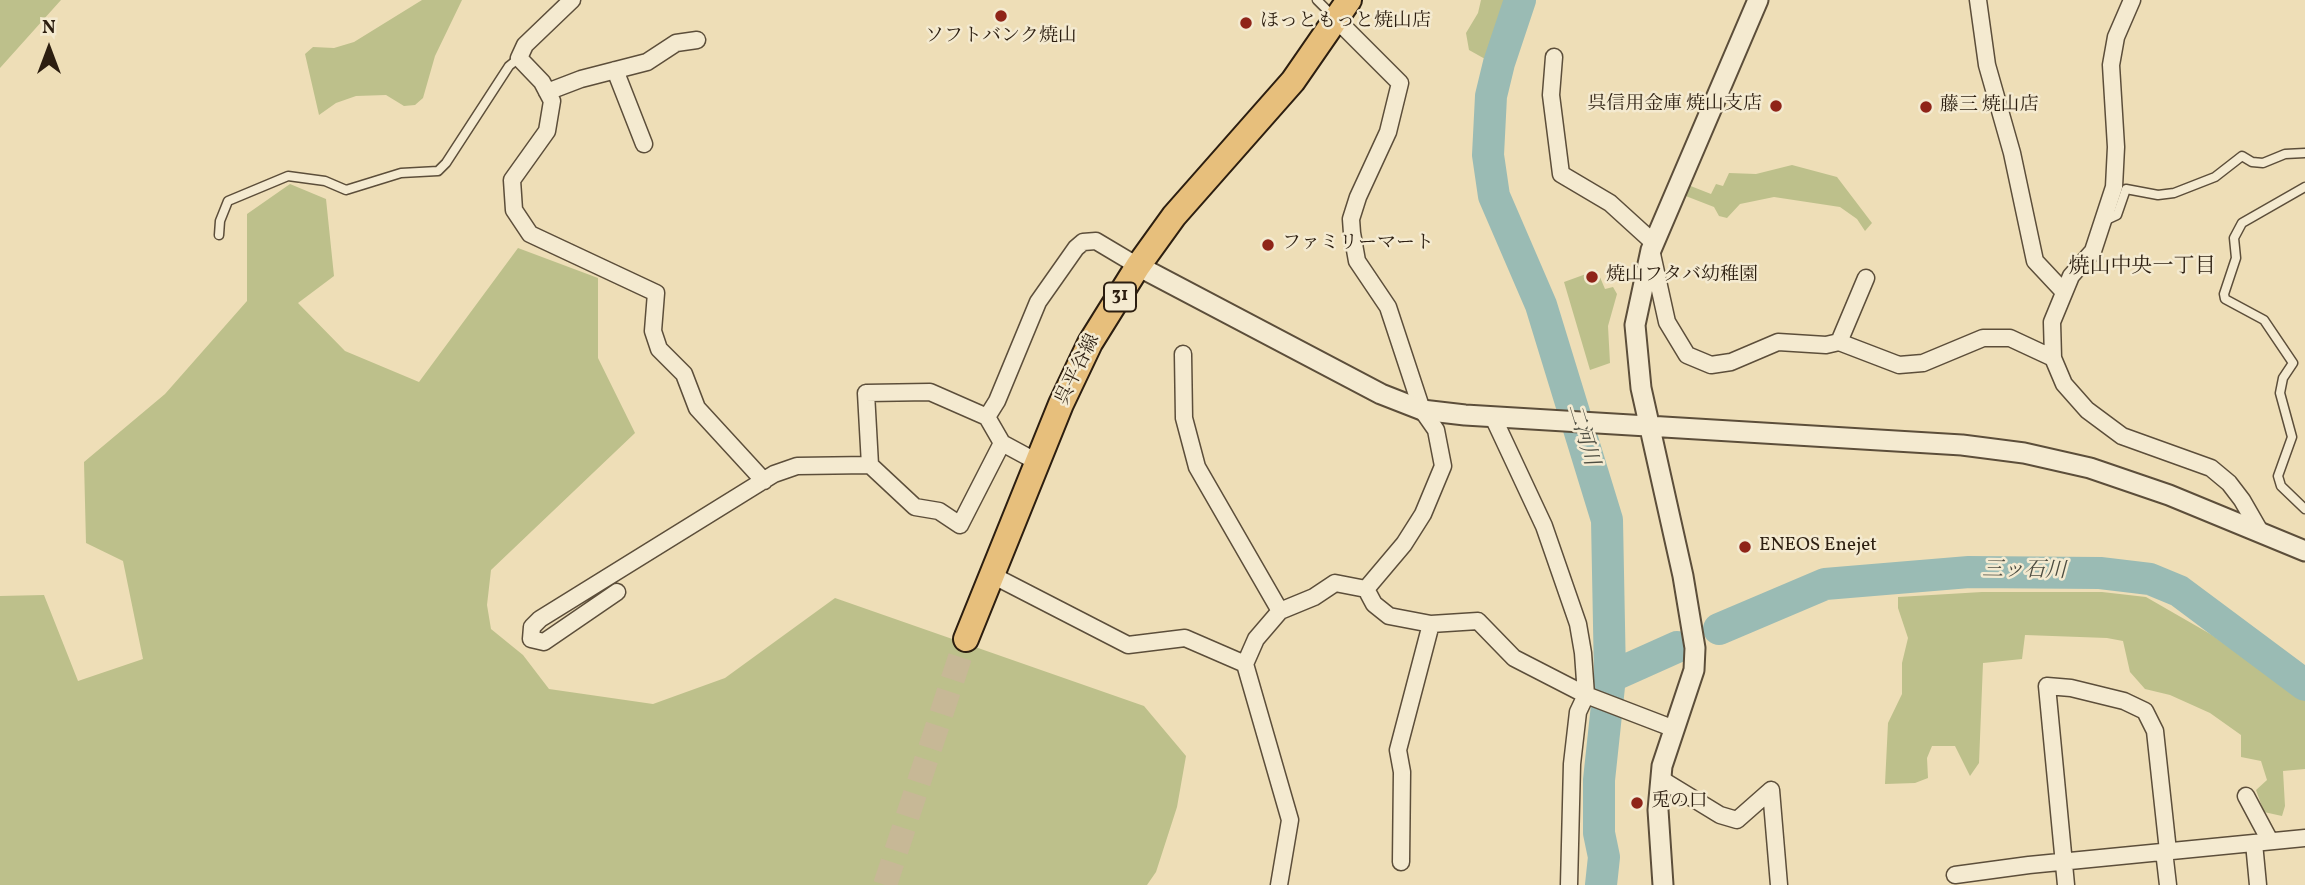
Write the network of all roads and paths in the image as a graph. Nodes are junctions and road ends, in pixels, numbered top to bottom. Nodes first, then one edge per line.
1 (572, 0) edge
2 (1317, 0) edge
3 (1758, 0) edge
4 (1978, 0) edge
5 (2132, 0) edge
6 (1343, 10) edge
7 (697, 40) dead end
8 (1554, 57) dead end
9 (519, 58) junction
10 (615, 70) junction
11 (547, 92) junction
12 (644, 144) dead end
13 (2305, 153) edge
14 (2305, 187) edge
15 (2102, 222) junction
16 (219, 235) dead end
17 (1652, 247) junction
18 (1138, 266) junction
19 (1866, 278) dead end
20 (2064, 292) junction
21 (1839, 342) junction
22 (1182, 354) dead end
23 (2053, 358) junction
24 (1422, 410) junction
25 (987, 417) junction
26 (1501, 417) junction
27 (1649, 426) junction
28 (1002, 443) junction
29 (1039, 463) junction
30 (870, 465) junction
31 (764, 481) junction
32 (2305, 509) edge
33 (2261, 533) junction
34 (2305, 549) edge
35 (992, 575) junction
36 (1366, 589) junction
37 (617, 592) dead end
38 (1280, 611) junction
39 (1431, 624) junction
40 (966, 639) tunnel mouth
41 (1245, 664) junction
42 (1590, 697) junction
43 (1664, 726) junction
44 (1661, 779) junction
45 (2246, 796) dead end
46 (2305, 838) edge
47 (2262, 842) junction
48 (2166, 851) junction
49 (1401, 862) dead end
50 (2063, 862) junction
51 (1955, 876) dead end
52 (1279, 885) edge
53 (1569, 885) edge
54 (1663, 885) edge
55 (1779, 885) edge
56 (2066, 885) edge
57 (2168, 885) edge
58 (2258, 885) edge

1 - 9 street
2 - 6 lane
3 - 17 street
4 - 20 street
5 - 15 street
6 - 18 main road, 呉平谷線 / 31
6 - 24 street
7 - 10 street
8 - 17 street
9 - 11 street
9 - 16 lane
10 - 11 street
10 - 12 street
11 - 31 street
13 - 15 lane
14 - 32 lane
15 - 20 street
17 - 21 street
17 - 27 street
18 - 24 street
18 - 25 street
18 - 29 main road, 呉平谷線 / 31
19 - 21 street
20 - 23 street
21 - 23 street
22 - 38 street
23 - 33 street
24 - 26 street
24 - 36 street
25 - 28 street
25 - 30 street
26 - 27 street
26 - 42 street
27 - 33 street
27 - 43 street
28 - 29 street
28 - 30 street
29 - 35 main road, 呉平谷線 / 31
30 - 31 street
31 - 37 street
33 - 34 street
35 - 40 main road, 呉平谷線 / 31
35 - 41 street
36 - 38 street
36 - 39 street
38 - 41 street
39 - 42 street
39 - 49 street
41 - 52 street
42 - 43 street
42 - 53 street
43 - 44 street
44 - 54 street
44 - 55 street
45 - 47 street
46 - 47 street
47 - 48 street
47 - 58 street
48 - 50 street
48 - 50 street
48 - 57 street
50 - 51 street
50 - 56 street

